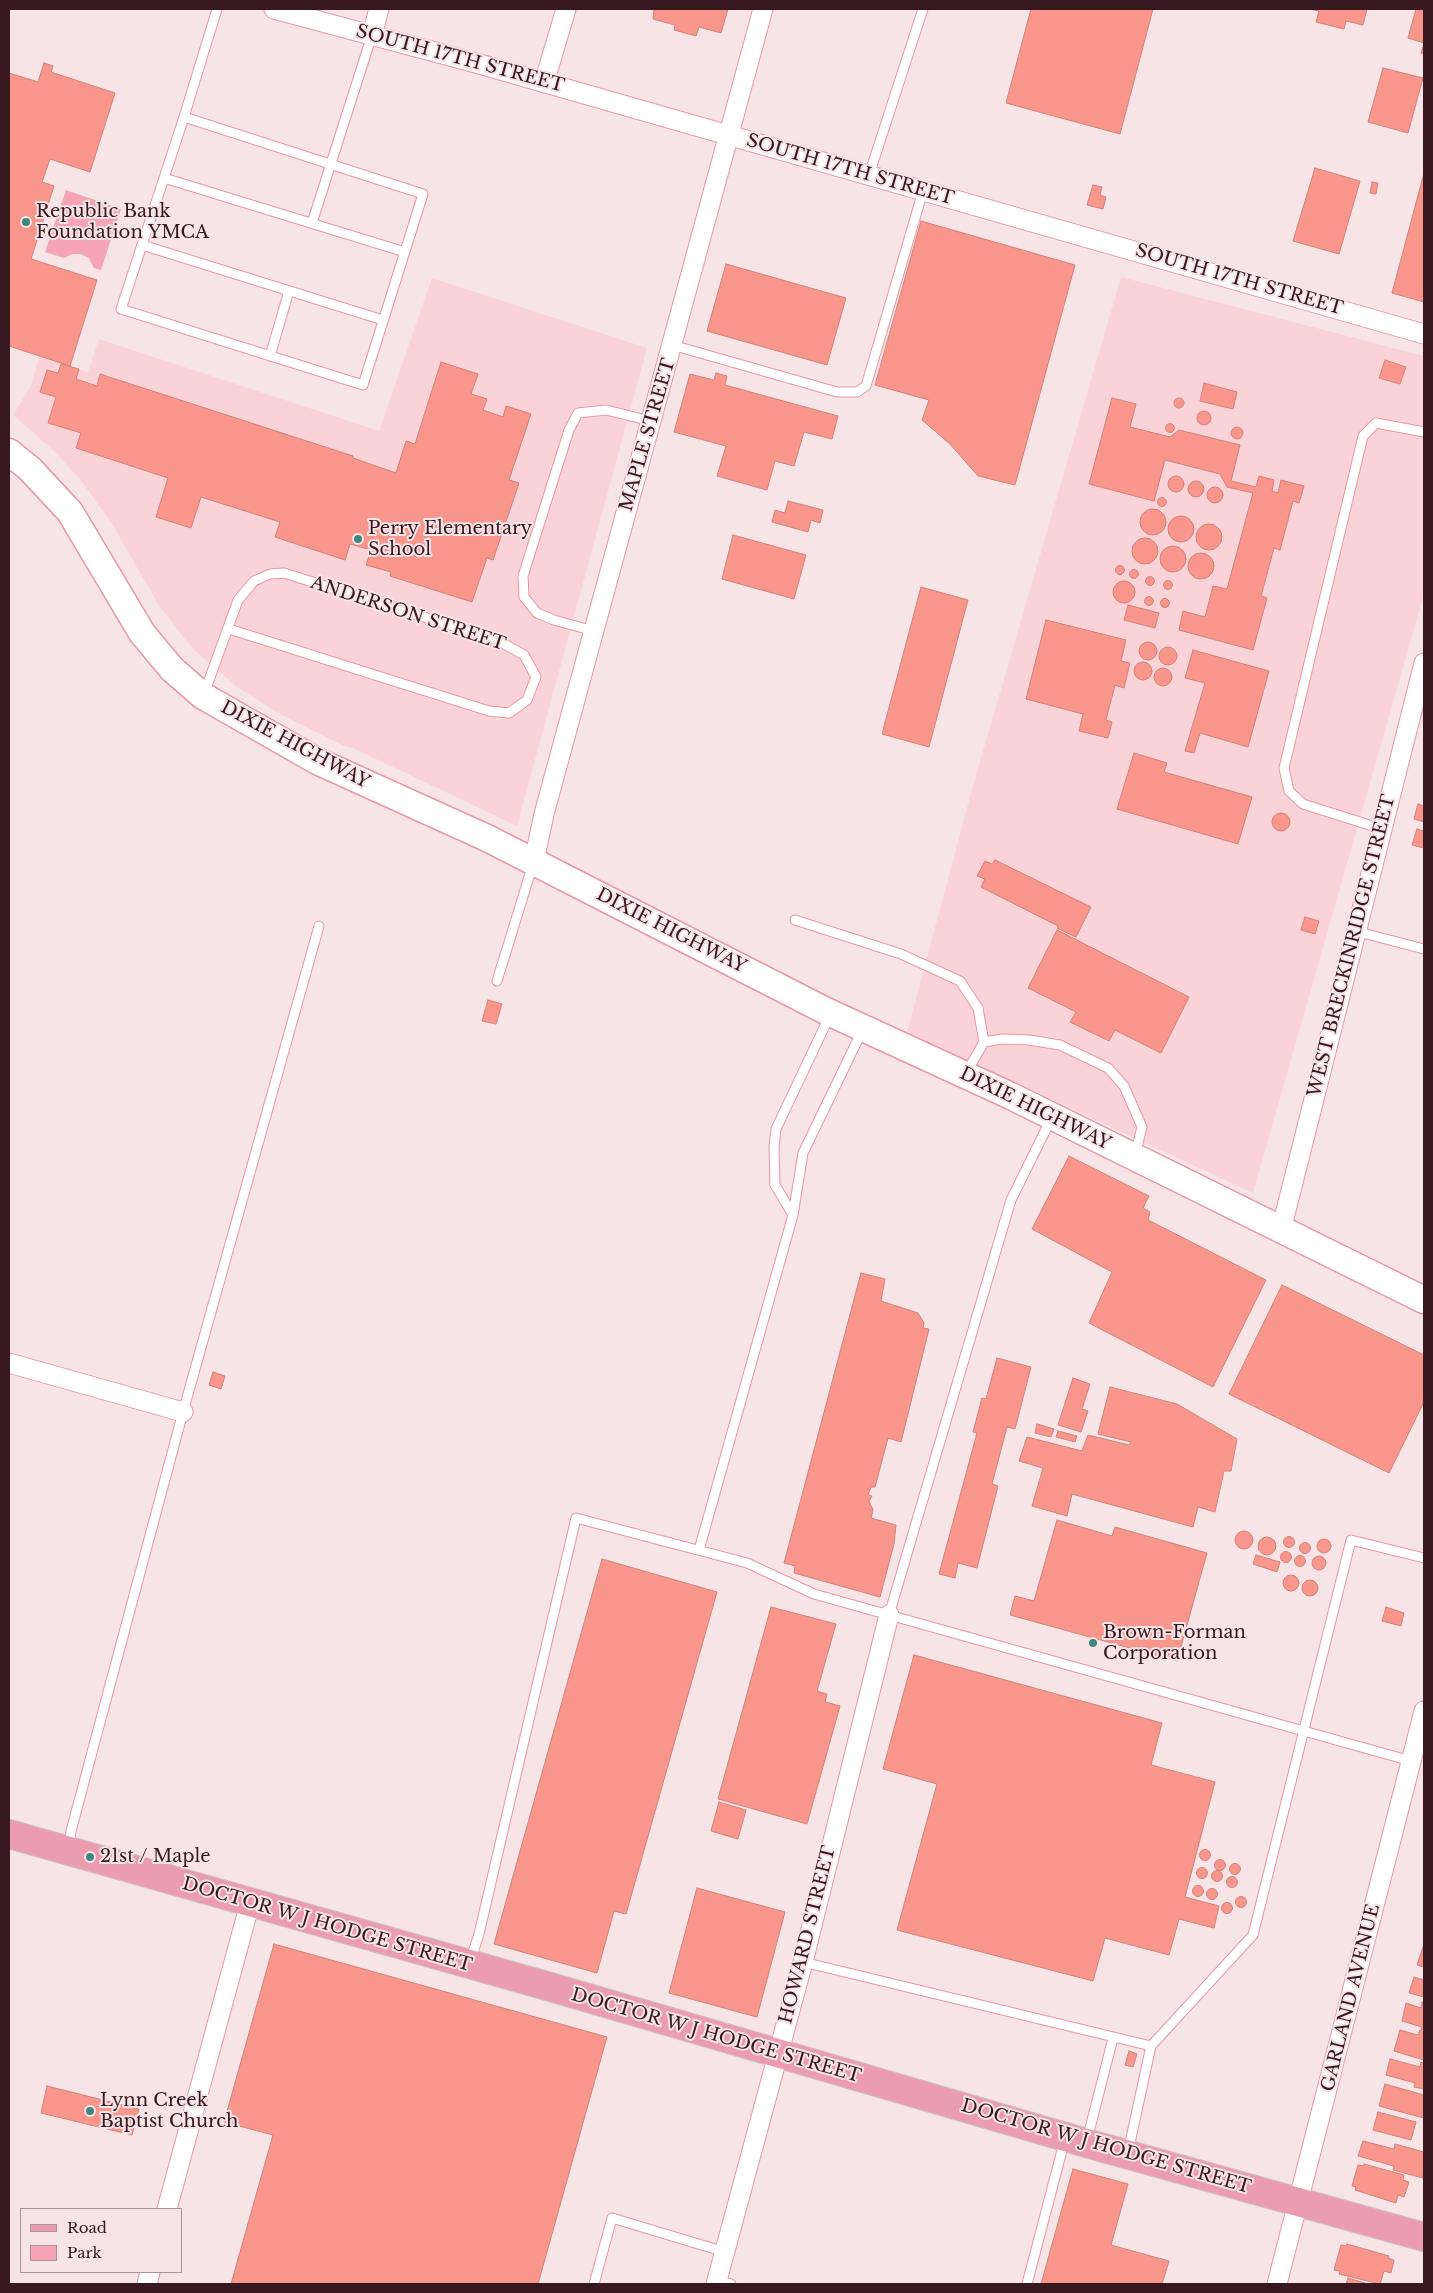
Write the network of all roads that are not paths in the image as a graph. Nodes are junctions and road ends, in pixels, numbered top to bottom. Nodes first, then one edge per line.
1 (217, 9) edge
2 (274, 9) edge
3 (379, 9) edge
4 (566, 9) edge
5 (763, 9) edge
6 (923, 9) edge
7 (372, 35) junction
8 (544, 82) junction
9 (184, 117) junction
10 (729, 136) junction
11 (330, 164) junction
12 (869, 175) junction
13 (164, 178) junction
14 (923, 190) junction
15 (312, 223) junction
16 (142, 245) junction
17 (405, 252) junction
18 (289, 291) junction
19 (383, 320) junction
20 (1424, 334) edge
21 (672, 345) junction
22 (270, 356) junction
23 (651, 421) junction
24 (1424, 432) edge
25 (9, 452) edge
26 (229, 629) junction
27 (594, 631) junction
28 (1424, 663) edge
29 (203, 696) junction
30 (1382, 829) junction
31 (534, 861) junction
32 (795, 920) dead end
33 (319, 926) dead end
34 (1355, 931) junction
35 (1424, 949) edge
36 (497, 981) dead end
37 (831, 1013) junction
38 (863, 1029) junction
39 (984, 1042) junction
40 (965, 1075) junction
41 (1052, 1117) junction
42 (1134, 1157) junction
43 (793, 1215) junction
44 (1281, 1230) junction
45 (1424, 1300) edge
46 (9, 1363) edge
47 (183, 1412) junction
48 (699, 1550) junction
49 (1424, 1558) edge
50 (889, 1615) junction
51 (1424, 1711) edge
52 (1305, 1732) junction
53 (1411, 1761) junction
54 (9, 1834) edge
55 (68, 1851) junction
56 (250, 1903) junction
57 (803, 1962) junction
58 (469, 1965) junction
59 (1114, 2038) junction
60 (1151, 2046) junction
61 (778, 2054) junction
62 (1076, 2140) junction
63 (1127, 2154) junction
64 (1298, 2202) junction
65 (167, 2208) edge
66 (1424, 2238) edge
67 (725, 2252) junction
68 (721, 2283) edge
69 (594, 2284) edge
70 (1027, 2284) edge
71 (1277, 2284) edge

1 - 9 lane
2 - 7 street, SOUTH 17TH STREET
3 - 7 street
4 - 8 street
5 - 10 street, MAPLE STREET
6 - 12 lane
7 - 8 street, SOUTH 17TH STREET
7 - 11 lane
8 - 10 street, SOUTH 17TH STREET
9 - 11 lane
9 - 13 lane
10 - 12 street, SOUTH 17TH STREET
10 - 21 street, MAPLE STREET
11 - 15 lane
11 - 17 lane
12 - 14 street, SOUTH 17TH STREET
13 - 15 lane
13 - 16 lane
14 - 20 street, SOUTH 17TH STREET
14 - 21 lane
15 - 17 lane
16 - 18 lane
16 - 22 lane
17 - 19 lane
18 - 19 lane
18 - 22 lane
19 - 22 lane
21 - 23 street, MAPLE STREET
23 - 27 street, MAPLE STREET
23 - 27 lane
24 - 30 lane
25 - 29 street, DIXIE HIGHWAY
26 - 26 lane, ANDERSON STREET
26 - 29 lane, ANDERSON STREET
27 - 31 street, MAPLE STREET
28 - 30 street, WEST BRECKINRIDGE STREET
29 - 31 street, DIXIE HIGHWAY
30 - 34 street, WEST BRECKINRIDGE STREET
31 - 36 lane
31 - 37 street, DIXIE HIGHWAY
32 - 39 lane
33 - 47 lane
34 - 35 lane
34 - 44 street, WEST BRECKINRIDGE STREET
37 - 38 street, DIXIE HIGHWAY
37 - 43 lane
38 - 40 street, DIXIE HIGHWAY
38 - 43 lane
39 - 40 lane
39 - 42 lane
40 - 41 street, DIXIE HIGHWAY
41 - 42 street, DIXIE HIGHWAY
41 - 50 lane
42 - 44 street, DIXIE HIGHWAY
43 - 48 lane
44 - 45 street, DIXIE HIGHWAY
46 - 47 street
47 - 55 lane
48 - 50 lane
48 - 58 lane
49 - 52 lane
50 - 52 lane
50 - 57 street, HOWARD STREET
51 - 53 street, GARLAND AVENUE
52 - 53 lane
52 - 60 lane
53 - 64 street, GARLAND AVENUE
54 - 55 main road, DOCTOR W J HODGE STREET
55 - 56 main road, DOCTOR W J HODGE STREET
56 - 58 main road, DOCTOR W J HODGE STREET
56 - 65 street
57 - 59 lane
57 - 61 street, HOWARD STREET
58 - 61 main road, DOCTOR W J HODGE STREET
59 - 60 lane
59 - 62 lane
60 - 63 lane
61 - 62 main road, DOCTOR W J HODGE STREET
61 - 67 street, HOWARD STREET
62 - 63 main road, DOCTOR W J HODGE STREET
62 - 70 lane
63 - 64 main road, DOCTOR W J HODGE STREET
64 - 66 main road, DOCTOR W J HODGE STREET
64 - 71 street, GARLAND AVENUE
67 - 68 street, HOWARD STREET
67 - 69 lane

